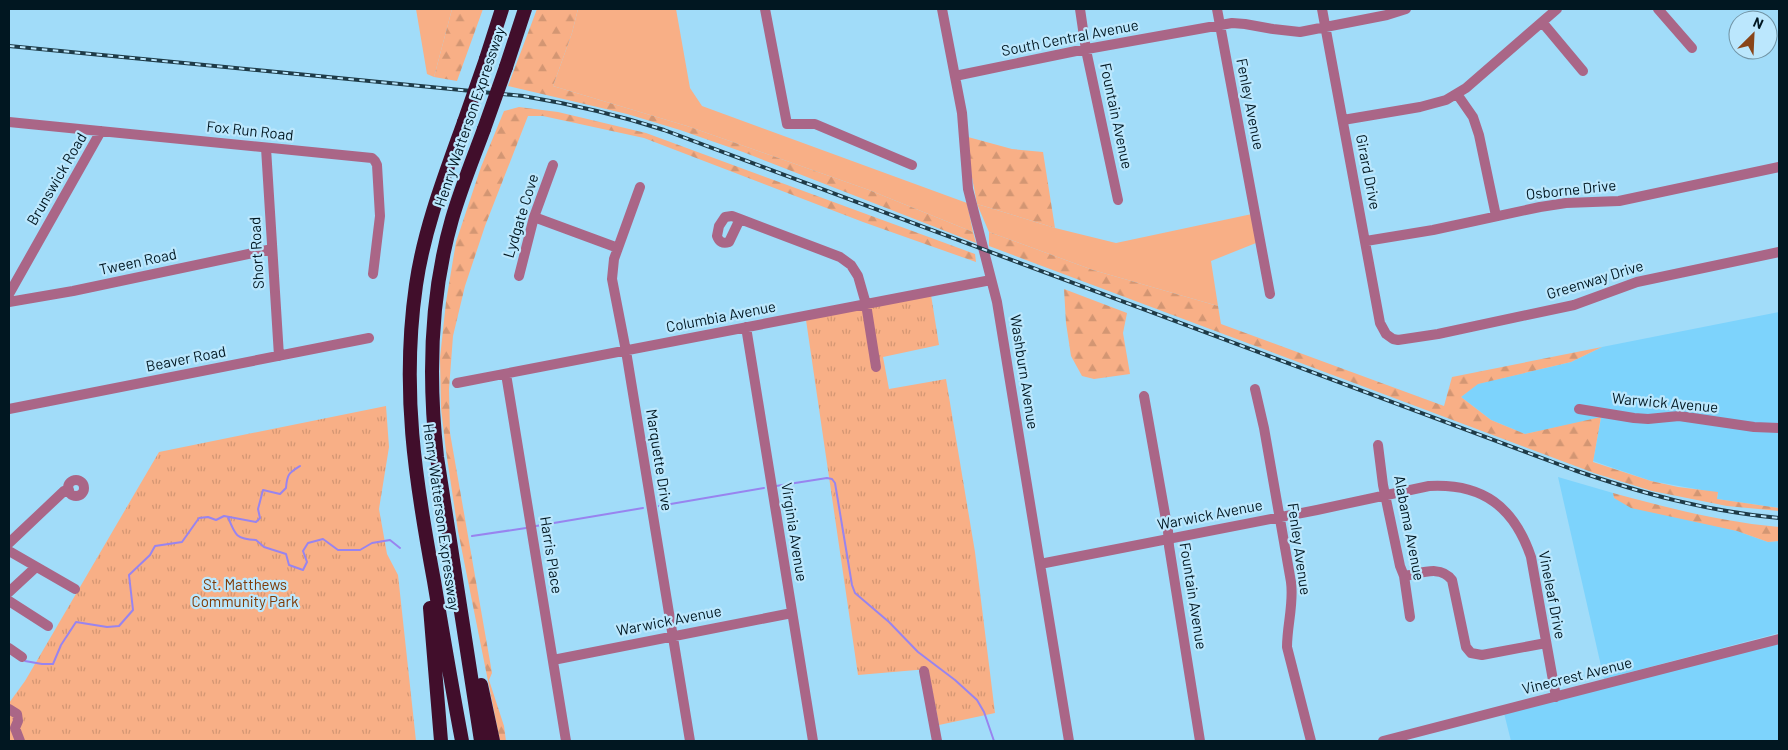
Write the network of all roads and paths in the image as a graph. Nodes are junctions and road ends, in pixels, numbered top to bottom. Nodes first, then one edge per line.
1 (502, 9) edge
2 (765, 9) edge
3 (942, 9) edge
4 (1080, 9) edge
5 (1217, 9) edge
6 (1322, 9) edge
7 (1406, 9) edge
8 (1556, 9) edge
9 (1658, 9) edge
10 (524, 11) edge
11 (1542, 22) junction
12 (1221, 26) junction
13 (1324, 27) junction
14 (1692, 48) dead end
15 (1086, 50) junction
16 (1583, 71) dead end
17 (955, 76) junction
18 (1457, 94) junction
19 (1343, 120) junction
20 (9, 122) edge
21 (101, 131) junction
22 (266, 148) junction
23 (553, 165) dead end
24 (912, 165) dead end
25 (1779, 167) edge
26 (640, 187) dead end
27 (1118, 200) dead end
28 (1496, 216) junction
29 (534, 217) junction
30 (740, 219) dead end
31 (1366, 241) junction
32 (618, 248) junction
33 (272, 249) junction
34 (1779, 252) edge
35 (373, 274) dead end
36 (520, 276) dead end
37 (991, 280) junction
38 (9, 294) edge
39 (1270, 294) dead end
40 (9, 302) edge
41 (866, 304) junction
42 (746, 327) junction
43 (370, 338) dead end
44 (1390, 338) joint
45 (626, 350) junction
46 (279, 356) junction
47 (876, 367) dead end
48 (506, 374) junction
49 (457, 383) dead end
50 (1255, 389) dead end
51 (1144, 396) dead end
52 (1579, 408) dead end
53 (9, 409) edge
54 (1779, 428) edge
55 (1378, 445) dead end
56 (69, 490) dead end
57 (1386, 495) junction
58 (1280, 517) junction
59 (424, 530) junction
60 (1168, 539) junction
61 (450, 540) junction
62 (9, 543) edge
63 (9, 551) edge
64 (1040, 564) junction
65 (36, 566) junction
66 (1404, 576) junction
67 (74, 589) dead end
68 (9, 592) edge
69 (9, 601) edge
70 (792, 613) junction
71 (1410, 617) dead end
72 (48, 626) dead end
73 (673, 635) junction
74 (1779, 640) edge
75 (1546, 643) junction
76 (9, 648) edge
77 (22, 657) dead end
78 (553, 660) junction
79 (924, 670) dead end
80 (1556, 697) junction
81 (9, 708) edge
82 (20, 741) edge
83 (441, 741) edge
84 (462, 741) edge
85 (481, 741) edge
86 (493, 741) edge
87 (566, 741) edge
88 (690, 741) edge
89 (813, 741) edge
90 (937, 741) edge
91 (1069, 741) edge
92 (1200, 741) edge
93 (1311, 741) edge
94 (1383, 741) edge

1 - 59 highway, Henry Watterson Expressway, bridge
2 - 24 street
3 - 17 street, Washburn Avenue
4 - 15 street, Fountain Avenue
5 - 12 street, Fenley Avenue
6 - 13 street, Girard Drive
7 - 13 street, South Central Avenue
8 - 11 street
9 - 14 street
10 - 61 highway, Henry Watterson Expressway, bridge
11 - 16 street
11 - 18 street
12 - 13 street, South Central Avenue
12 - 15 street, South Central Avenue
12 - 39 street, Fenley Avenue
13 - 19 street, Girard Drive
15 - 17 street, South Central Avenue
15 - 27 street, Fountain Avenue
17 - 37 street, Washburn Avenue
18 - 19 street
18 - 28 street
19 - 31 street, Girard Drive
20 - 21 street, Fox Run Road
21 - 22 street, Fox Run Road
21 - 38 street, Brunswick Road
22 - 33 street, Short Road
22 - 35 street, Fox Run Road
23 - 29 street, Lydgate Cove
25 - 28 street, Osborne Drive
26 - 32 street, Marquette Drive
28 - 31 street, Osborne Drive
29 - 32 street
29 - 36 street, Lydgate Cove
30 - 41 street
31 - 44 street, Girard Drive
32 - 45 street, Marquette Drive
33 - 40 street, Tween Road
33 - 46 street, Short Road
34 - 44 street, Greenway Drive
37 - 41 street, Columbia Avenue
37 - 64 street, Washburn Avenue
41 - 42 street, Columbia Avenue
41 - 47 street
42 - 45 street, Columbia Avenue
42 - 70 street, Virginia Avenue
43 - 46 street, Beaver Road
45 - 48 street, Columbia Avenue
45 - 73 street, Marquette Drive
46 - 53 street, Beaver Road
48 - 49 street, Columbia Avenue
48 - 78 street, Harris Place
50 - 58 street, Fenley Avenue
51 - 60 street, Fountain Avenue
52 - 54 street, Warwick Avenue
55 - 57 street, Alabama Avenue
56 - 62 street
57 - 58 street, Warwick Avenue
57 - 66 street, Alabama Avenue
57 - 75 street, Vineleaf Drive
58 - 60 street, Warwick Avenue
58 - 93 street, Fenley Avenue
59 - 83 highway
59 - 84 highway, Henry Watterson Expressway
60 - 64 street, Warwick Avenue
60 - 92 street, Fountain Avenue
61 - 85 highway, Henry Watterson Expressway
61 - 86 highway
63 - 65 street
64 - 91 street, Washburn Avenue
65 - 67 street
65 - 68 street
66 - 71 street, Alabama Avenue
66 - 75 street
69 - 72 street
70 - 73 street, Warwick Avenue
70 - 89 street, Virginia Avenue
73 - 78 street, Warwick Avenue
73 - 88 street, Marquette Drive
74 - 80 street, Vinecrest Avenue
75 - 80 street, Vineleaf Drive
76 - 77 street
78 - 87 street, Harris Place
79 - 90 street
80 - 94 street, Vinecrest Avenue
81 - 82 street

